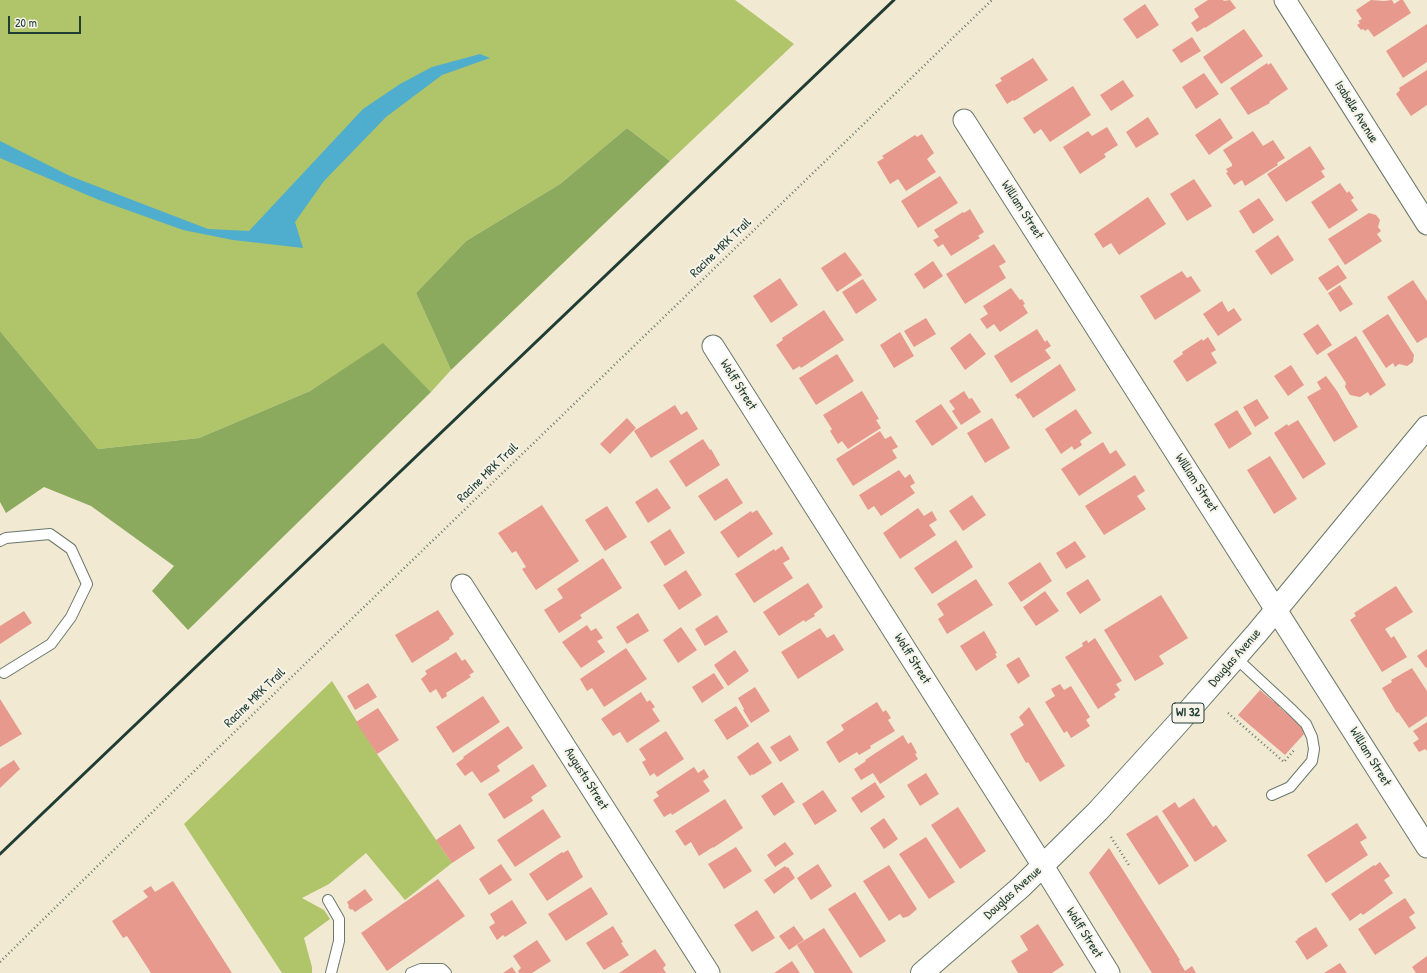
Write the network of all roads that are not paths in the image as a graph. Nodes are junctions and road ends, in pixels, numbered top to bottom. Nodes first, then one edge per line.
1 (1285, 0) edge
2 (964, 120) dead end
3 (1427, 224) edge
4 (713, 346) dead end
5 (1427, 427) edge
6 (0, 541) edge
7 (462, 584) dead end
8 (1277, 610) junction
9 (1236, 658) junction
10 (4, 672) dead end
11 (1272, 795) dead end
12 (1427, 847) edge
13 (1043, 866) junction
14 (328, 900) dead end
15 (331, 973) edge
16 (411, 973) edge
17 (446, 973) edge
18 (709, 973) edge
19 (922, 973) edge
20 (1109, 973) edge

1 - 3 street, Isabelle Avenue
2 - 8 street, William Street
4 - 13 street, Wolff Street
5 - 8 main road, Douglas Avenue / WI 32
6 - 10 lane
7 - 18 street, Augusta Street
8 - 9 main road, Douglas Avenue / WI 32
8 - 12 street, William Street
9 - 11 lane
9 - 13 main road, Douglas Avenue / WI 32
13 - 19 main road, Douglas Avenue / WI 32
13 - 20 street, Wolff Street
14 - 15 lane
16 - 17 lane

